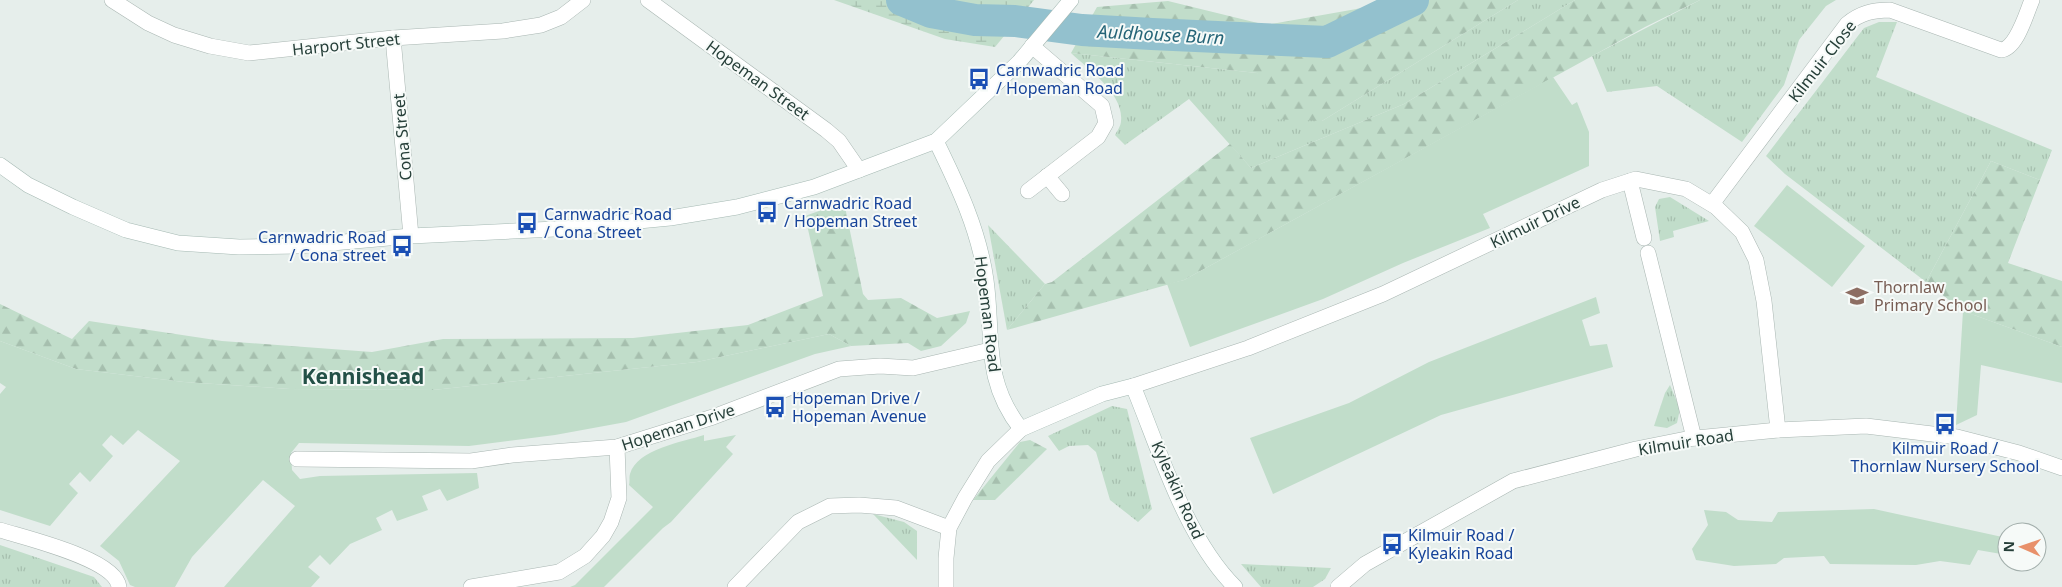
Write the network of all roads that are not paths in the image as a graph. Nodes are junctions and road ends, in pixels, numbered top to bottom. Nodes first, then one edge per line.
1 (112, 0) edge
2 (583, 0) edge
3 (648, 0) edge
4 (2032, 0) edge
5 (1070, 1) edge
6 (393, 38) junction
7 (1032, 46) junction
8 (936, 141) junction
9 (0, 166) edge
10 (859, 170) junction
11 (1047, 176) junction
12 (1630, 181) junction
13 (1028, 191) dead end
14 (1062, 194) dead end
15 (1712, 204) junction
16 (411, 236) junction
17 (990, 350) junction
18 (1133, 386) junction
19 (1021, 429) junction
20 (1778, 430) junction
21 (1694, 438) junction
22 (617, 447) junction
23 (297, 459) dead end
24 (2062, 468) edge
25 (949, 528) junction
26 (0, 530) edge
27 (119, 587) edge
28 (471, 587) edge
29 (735, 587) edge
30 (946, 587) edge
31 (1235, 587) edge
32 (1338, 587) edge

1 - 6 street, Harport Street
2 - 6 street, Harport Street
3 - 10 street, Hopeman Street
4 - 15 street, Kilmuir Close
5 - 7 street
6 - 16 street, Cona Street
7 - 8 street
7 - 11 street
8 - 10 street
8 - 17 street, Hopeman Road
9 - 16 street
10 - 16 street
11 - 13 street
11 - 14 street
12 - 15 street, Kilmuir Drive
12 - 18 street, Kilmuir Drive
12 - 21 street
15 - 20 street, Kilmuir Drive
17 - 19 street, Hopeman Road
17 - 22 street, Hopeman Drive
18 - 19 street, Kilmuir Drive
18 - 31 street, Kyleakin Road
19 - 25 street
20 - 21 street, Kilmuir Road
20 - 24 street, Kilmuir Road
21 - 32 street, Kilmuir Road
22 - 23 street, Hopeman Drive
22 - 28 street
25 - 29 street
25 - 30 street
26 - 27 street

